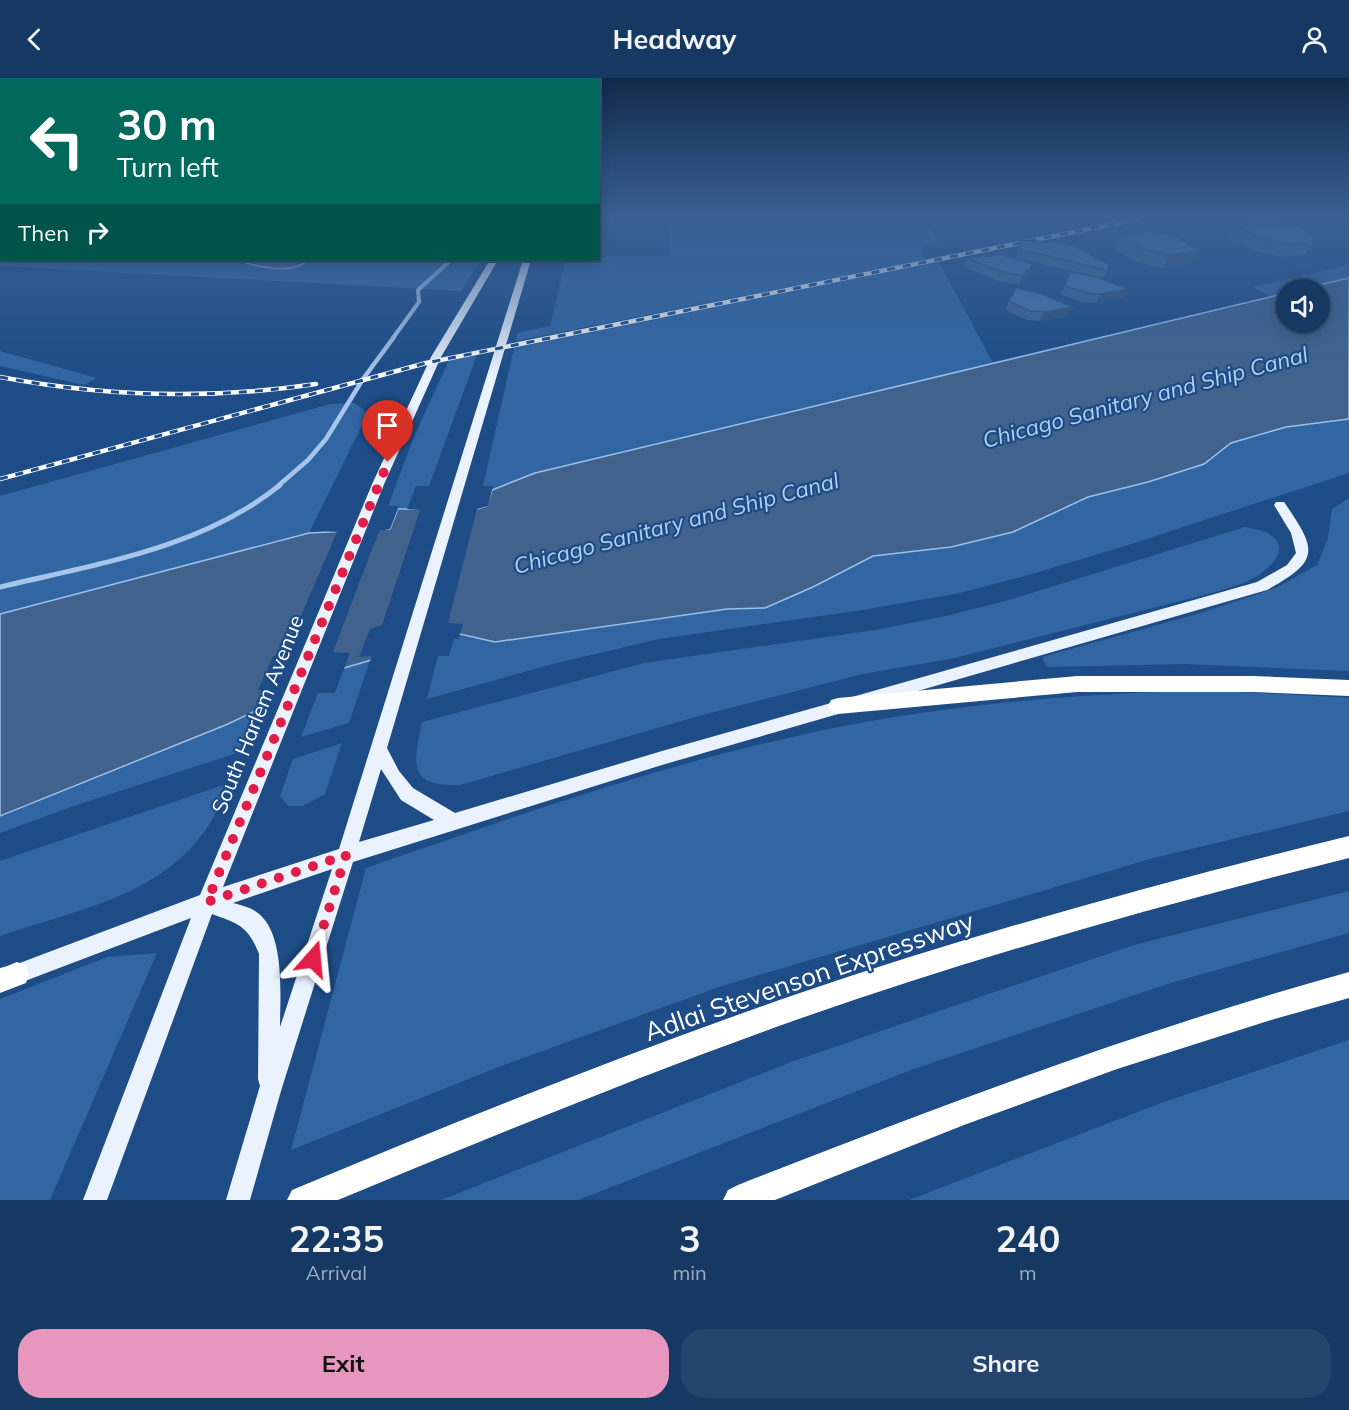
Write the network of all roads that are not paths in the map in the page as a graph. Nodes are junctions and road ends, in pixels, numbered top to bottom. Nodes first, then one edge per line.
1 (439, 271) edge
2 (487, 271) edge
3 (524, 271) edge
4 (1280, 506) dead end
5 (0, 587) edge
6 (1349, 688) edge
7 (838, 706) junction
8 (378, 747) junction
9 (454, 822) junction
10 (1349, 847) edge
11 (346, 855) junction
12 (207, 902) junction
13 (6, 977) edge
14 (1349, 984) edge
15 (270, 1091) junction
16 (95, 1200) edge
17 (238, 1200) edge
18 (302, 1200) edge
19 (738, 1200) edge

1 - 5 street
2 - 12 main road, South Harlem Avenue
3 - 8 main road
4 - 7 main road
6 - 7 highway
7 - 9 main road
8 - 9 main road
8 - 11 main road
9 - 11 main road
10 - 18 highway, Adlai Stevenson Expressway
11 - 12 main road
11 - 15 main road
12 - 13 main road
12 - 15 main road
12 - 16 main road, South Harlem Avenue
14 - 19 highway
15 - 17 main road

